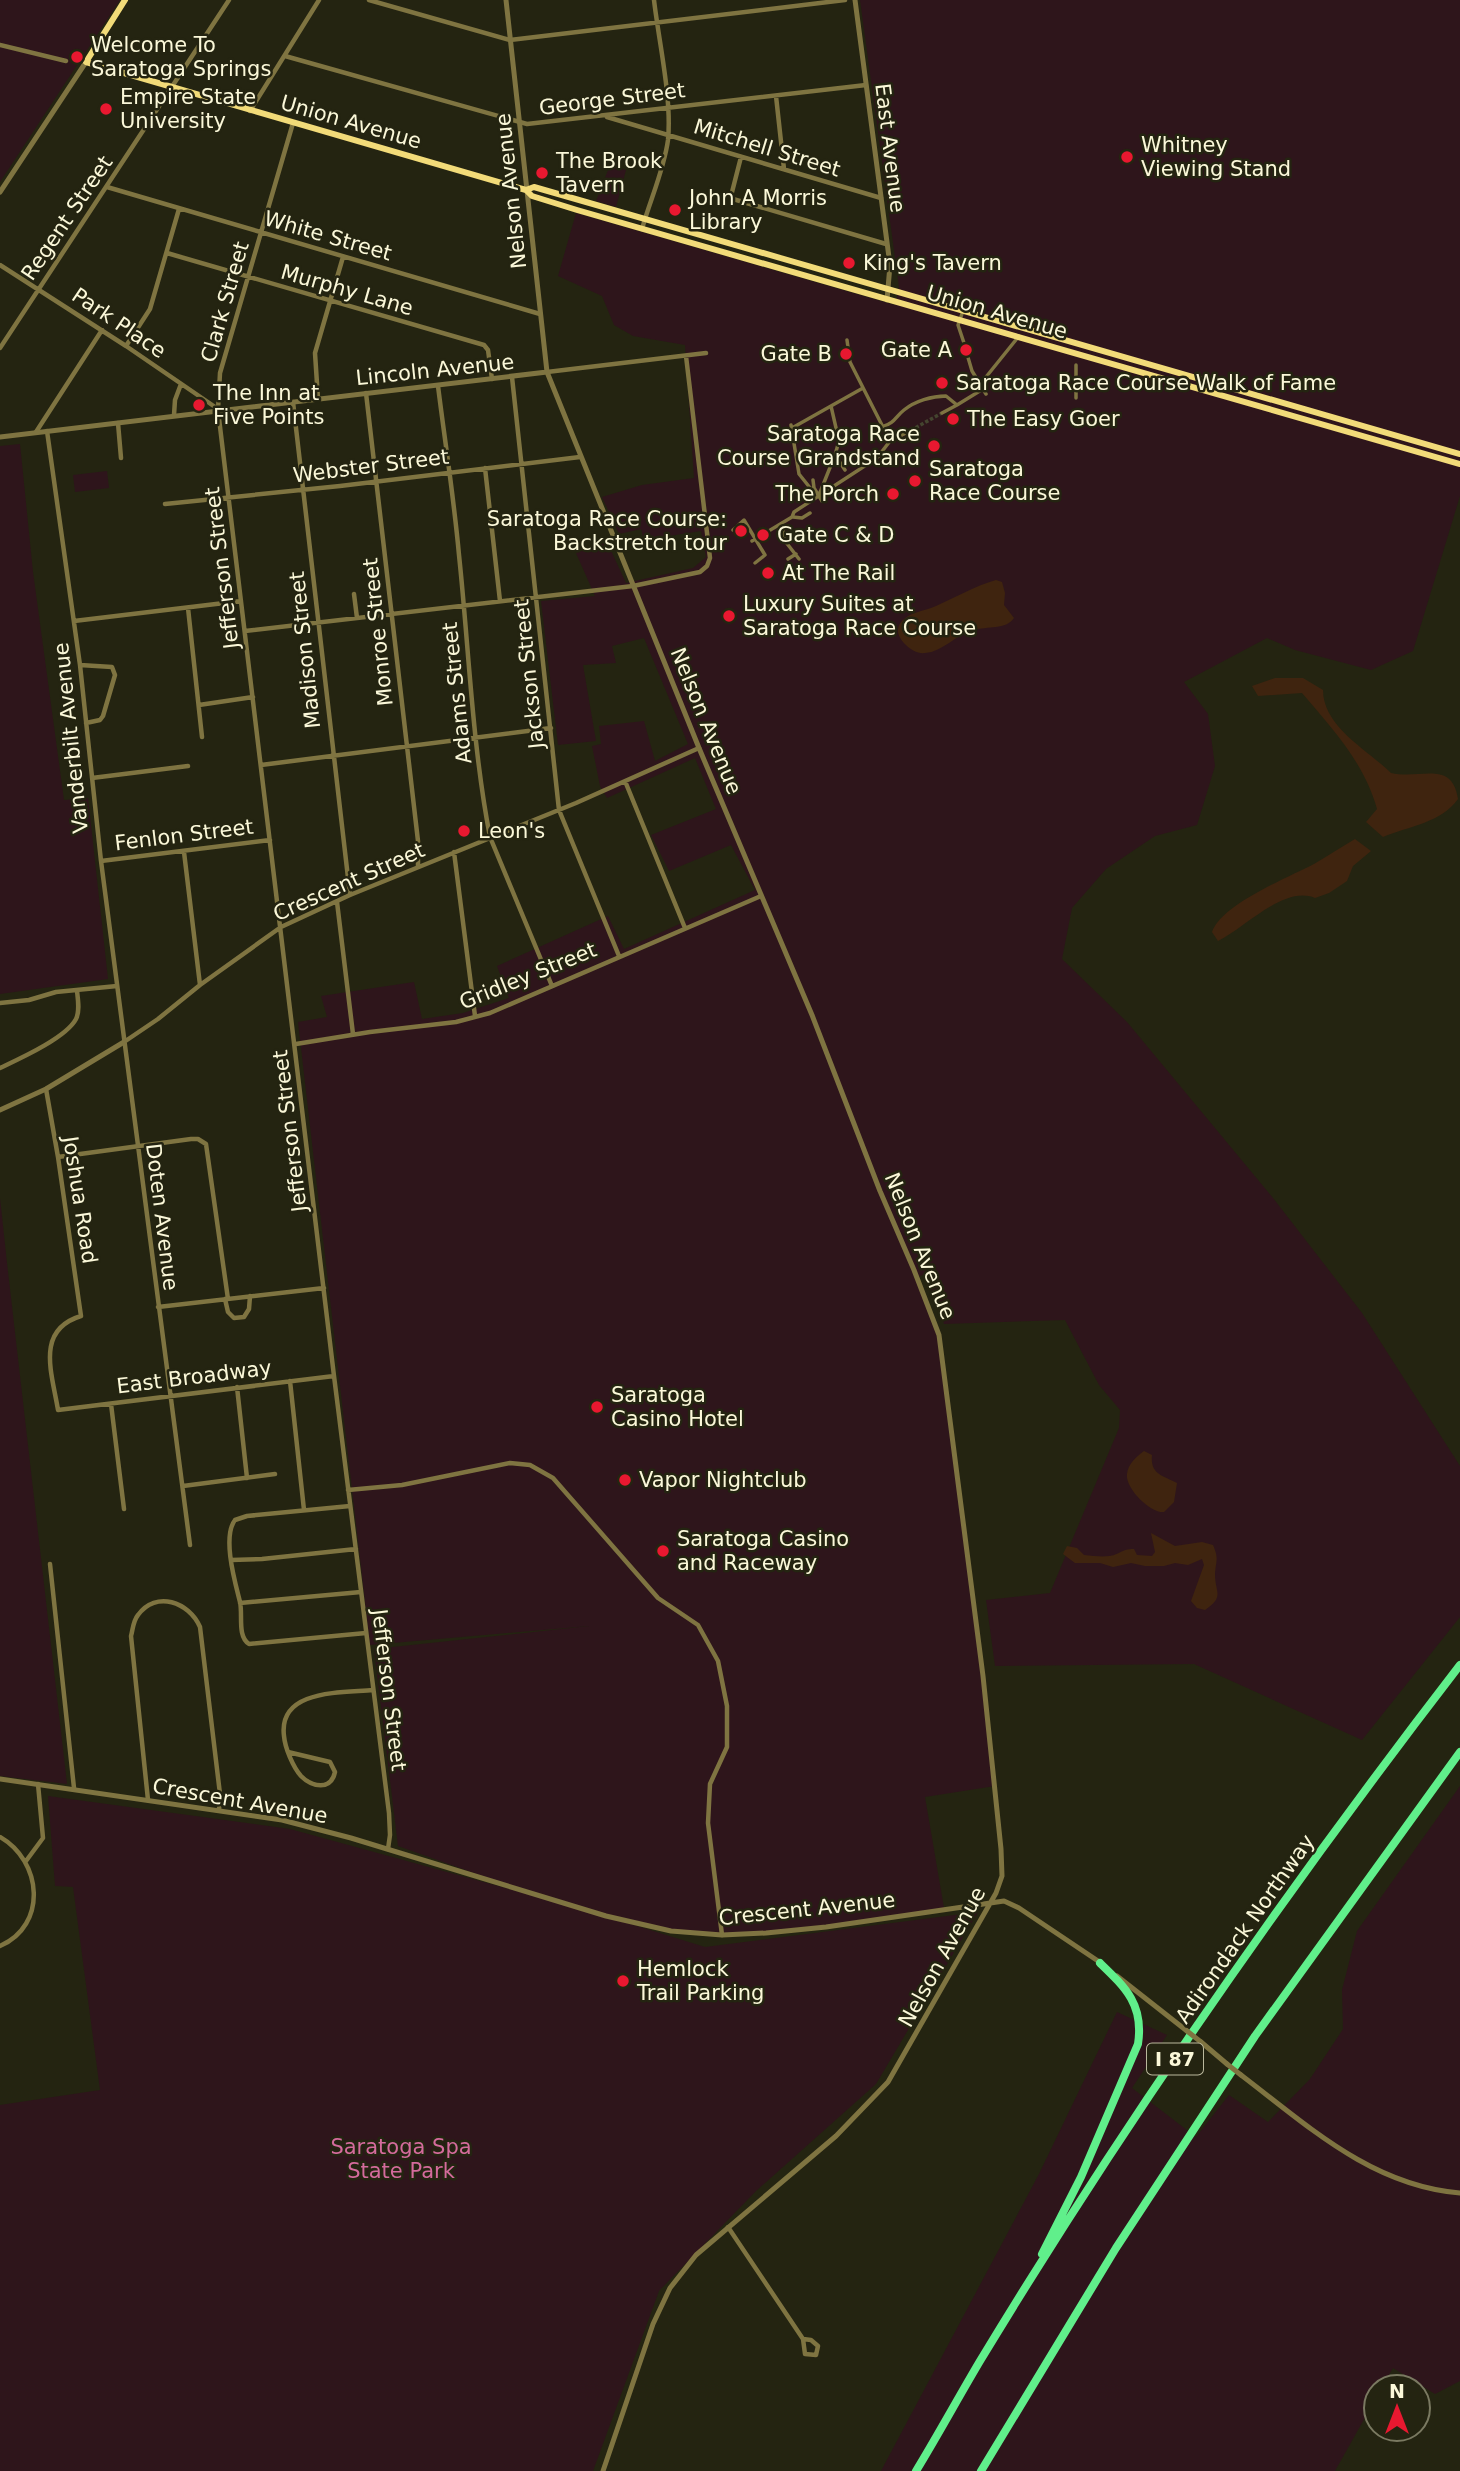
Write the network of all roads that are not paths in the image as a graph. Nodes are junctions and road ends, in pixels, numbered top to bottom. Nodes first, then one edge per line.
1 (125, 0) edge
2 (229, 0) edge
3 (319, 0) edge
4 (369, 0) edge
5 (506, 0) edge
6 (654, 0) edge
7 (845, 0) edge
8 (855, 0) edge
9 (657, 22) junction
10 (510, 40) junction
11 (0, 45) edge
12 (285, 56) junction
13 (65, 61) dead end
14 (86, 62) junction
15 (866, 85) junction
16 (171, 88) junction
17 (776, 96) junction
18 (667, 108) junction
19 (250, 111) junction
20 (604, 116) junction
21 (293, 123) junction
22 (519, 123) junction
23 (668, 135) junction
24 (741, 156) junction
25 (784, 169) junction
26 (107, 187) junction
27 (526, 190) junction
28 (0, 192) edge
29 (881, 198) junction
30 (178, 209) junction
31 (645, 219) junction
32 (642, 229) junction
33 (261, 233) junction
34 (886, 244) junction
35 (167, 253) junction
36 (343, 257) junction
37 (0, 265) edge
38 (250, 278) junction
39 (39, 289) junction
40 (889, 290) junction
41 (887, 300) junction
42 (331, 301) junction
43 (963, 311) junction
44 (540, 314) junction
45 (960, 320) junction
46 (102, 330) junction
47 (1018, 336) junction
48 (847, 340) dead end
49 (126, 345) junction
50 (965, 346) dead end
51 (0, 348) edge
52 (706, 354) dead end
53 (967, 354) dead end
54 (687, 356) junction
55 (1076, 365) dead end
56 (547, 372) junction
57 (512, 377) junction
58 (492, 379) junction
59 (181, 384) junction
60 (438, 386) junction
61 (863, 388) junction
62 (983, 389) junction
63 (366, 393) junction
64 (986, 394) dead end
65 (1076, 398) dead end
66 (318, 399) junction
67 (293, 402) junction
68 (957, 405) junction
69 (831, 406) junction
70 (218, 410) junction
71 (942, 413) tunnel mouth
72 (174, 415) junction
73 (118, 423) junction
74 (882, 426) junction
75 (47, 431) junction
76 (36, 432) junction
77 (906, 433) tunnel mouth
78 (0, 436) edge
79 (890, 441) junction
80 (1460, 454) edge
81 (835, 455) junction
82 (580, 457) junction
83 (121, 458) dead end
84 (522, 464) junction
85 (1460, 464) edge
86 (485, 468) junction
87 (845, 470) dead end
88 (449, 473) junction
89 (813, 480) dead end
90 (376, 482) junction
91 (814, 488) junction
92 (303, 490) junction
93 (229, 498) junction
94 (820, 499) junction
95 (165, 505) dead end
96 (810, 513) dead end
97 (792, 517) junction
98 (782, 523) junction
99 (733, 530) dead end
100 (754, 540) junction
101 (797, 554) junction
102 (789, 559) dead end
103 (799, 559) dead end
104 (755, 563) dead end
105 (633, 586) junction
106 (354, 594) dead end
107 (537, 597) junction
108 (242, 601) junction
109 (499, 601) junction
110 (464, 605) junction
111 (188, 608) junction
112 (392, 614) junction
113 (357, 618) junction
114 (74, 621) junction
115 (318, 622) junction
116 (245, 631) junction
117 (80, 665) junction
118 (253, 697) junction
119 (199, 705) junction
120 (86, 723) junction
121 (551, 728) junction
122 (202, 737) dead end
123 (476, 738) junction
124 (406, 748) junction
125 (699, 748) junction
126 (333, 757) junction
127 (261, 765) junction
128 (188, 766) dead end
129 (92, 778) junction
130 (625, 781) junction
131 (559, 810) junction
132 (490, 837) junction
133 (270, 840) junction
134 (184, 852) junction
135 (454, 852) junction
136 (101, 861) junction
137 (418, 867) junction
138 (351, 895) junction
139 (761, 896) junction
140 (337, 902) junction
141 (281, 927) junction
142 (685, 928) junction
143 (619, 956) junction
144 (200, 985) junction
145 (117, 986) junction
146 (552, 986) junction
147 (77, 991) junction
148 (0, 1003) edge
149 (475, 1016) junction
150 (354, 1034) junction
151 (124, 1042) junction
152 (296, 1044) junction
153 (0, 1068) edge
154 (46, 1089) junction
155 (0, 1110) edge
156 (137, 1146) junction
157 (58, 1157) junction
158 (324, 1288) junction
159 (250, 1296) junction
160 (226, 1299) junction
161 (158, 1307) junction
162 (334, 1376) junction
163 (290, 1381) junction
164 (237, 1387) junction
165 (172, 1396) junction
166 (111, 1404) junction
167 (58, 1410) joint
168 (275, 1474) dead end
169 (247, 1478) junction
170 (183, 1486) junction
171 (348, 1490) junction
172 (350, 1506) junction
173 (124, 1509) dead end
174 (304, 1510) junction
175 (190, 1545) dead end
176 (356, 1549) junction
177 (231, 1560) junction
178 (50, 1564) dead end
179 (361, 1592) junction
180 (240, 1603) junction
181 (366, 1633) junction
182 (1460, 1665) edge
183 (373, 1690) junction
184 (288, 1752) junction
185 (1460, 1752) edge
186 (0, 1779) edge
187 (38, 1783) junction
188 (74, 1788) junction
189 (148, 1800) junction
190 (219, 1810) junction
191 (0, 1838) edge
192 (388, 1849) junction
193 (26, 1861) junction
194 (991, 1902) junction
195 (722, 1935) junction
196 (0, 1946) edge
197 (1100, 1963) junction
198 (1460, 2193) edge
199 (728, 2227) junction
200 (1022, 2295) junction
201 (803, 2339) dead end
202 (603, 2471) edge
203 (916, 2471) edge
204 (981, 2471) edge

1 - 14 main road
2 - 16 street, Regent Street
3 - 12 street
4 - 10 street
5 - 10 street, Nelson Avenue
6 - 9 street
7 - 9 street
8 - 15 street, East Avenue
9 - 10 street
9 - 18 street
10 - 22 street, Nelson Avenue
11 - 13 street
12 - 19 street
12 - 22 street, George Street
14 - 16 main road, Union Avenue
14 - 28 street
15 - 17 street, George Street
15 - 29 street, East Avenue
16 - 19 main road, Union Avenue
16 - 26 street, Regent Street
17 - 18 street, George Street
17 - 25 street
18 - 20 street, George Street
18 - 23 street
19 - 21 main road, Union Avenue
20 - 22 street, George Street
20 - 23 street, Mitchell Street
21 - 27 main road, Union Avenue
21 - 33 street, Clark Street
22 - 27 street, Nelson Avenue
23 - 24 street, Mitchell Street
23 - 31 street
24 - 25 street, Mitchell Street
24 - 34 street
25 - 29 street, Mitchell Street
26 - 30 street, White Street
26 - 39 street, Regent Street
27 - 31 main road, Union Avenue
27 - 32 main road, Union Avenue
27 - 44 street, Nelson Avenue
29 - 34 street, East Avenue
30 - 33 street, White Street
30 - 35 street
31 - 32 street
31 - 40 main road, Union Avenue
32 - 41 main road, Union Avenue
33 - 36 street, White Street
33 - 38 street, Clark Street
34 - 40 street, East Avenue
35 - 38 street, Murphy Lane
35 - 49 street
36 - 42 street
36 - 44 street, White Street
37 - 39 street, Park Place
38 - 42 street, Murphy Lane
38 - 70 street, Clark Street
39 - 46 street, Park Place
39 - 51 street, Regent Street
40 - 41 street, East Avenue
40 - 43 main road, Union Avenue
41 - 45 main road, Union Avenue
42 - 58 street, Murphy Lane
42 - 66 street
43 - 45 street
43 - 80 main road, Union Avenue
44 - 56 street, Nelson Avenue
45 - 47 main road, Union Avenue
45 - 50 street
46 - 49 street, Park Place
46 - 76 street
47 - 62 street
47 - 85 main road, Union Avenue
48 - 61 street
49 - 59 street, Park Place
52 - 54 street, Lincoln Avenue
53 - 62 street
54 - 56 street, Lincoln Avenue
54 - 105 street
55 - 65 street
56 - 57 street, Lincoln Avenue
56 - 82 street, Nelson Avenue
57 - 58 street, Lincoln Avenue
57 - 84 street, Jackson Street
58 - 60 street, Lincoln Avenue
59 - 70 street, Park Place
59 - 72 street
60 - 63 street, Lincoln Avenue
60 - 88 street, Adams Street
61 - 69 street
61 - 74 street
62 - 64 street
62 - 68 street
63 - 66 street, Lincoln Avenue
63 - 90 street, Monroe Street
66 - 67 street, Lincoln Avenue
67 - 70 street, Lincoln Avenue
67 - 92 street, Madison Street
68 - 71 street
68 - 74 street
69 - 81 street
69 - 91 street
70 - 72 street, Lincoln Avenue
70 - 93 street, Jefferson Street
72 - 73 street, Lincoln Avenue
73 - 75 street, Lincoln Avenue
73 - 83 street
74 - 79 street
75 - 76 street, Lincoln Avenue
75 - 114 street, Vanderbilt Avenue
76 - 78 street, Lincoln Avenue
77 - 79 street
79 - 94 street
81 - 87 street
81 - 94 street
82 - 84 street, Webster Street
82 - 105 street, Nelson Avenue
84 - 86 street, Webster Street
84 - 107 street, Jackson Street
86 - 88 street, Webster Street
86 - 109 street
88 - 90 street, Webster Street
88 - 110 street, Adams Street
89 - 91 street
90 - 92 street, Webster Street
90 - 112 street, Monroe Street
91 - 94 street
92 - 93 street, Webster Street
92 - 115 street, Madison Street
93 - 95 street, Webster Street
93 - 108 street, Jefferson Street
94 - 97 street
96 - 97 street
97 - 98 street
98 - 100 street
98 - 101 street
99 - 100 street
100 - 104 street
101 - 102 street
101 - 103 street
105 - 107 street
105 - 125 street, Nelson Avenue
106 - 113 street
107 - 109 street
107 - 121 street, Jackson Street
108 - 111 street
108 - 116 street, Jefferson Street
109 - 110 street
110 - 112 street
110 - 123 street, Adams Street
111 - 114 street
111 - 119 street
112 - 113 street
112 - 124 street, Monroe Street
113 - 115 street
114 - 117 street, Vanderbilt Avenue
115 - 116 street
115 - 126 street, Madison Street
116 - 118 street, Jefferson Street
117 - 120 street, Vanderbilt Avenue
117 - 120 street
118 - 119 street
118 - 127 street, Jefferson Street
119 - 122 street
120 - 129 street, Vanderbilt Avenue
121 - 123 street
121 - 131 street, Jackson Street
123 - 124 street
123 - 132 street, Adams Street
124 - 126 street
124 - 137 street, Monroe Street
125 - 130 street, Crescent Street
125 - 139 street, Nelson Avenue
126 - 127 street
126 - 138 street, Madison Street
127 - 133 street, Jefferson Street
128 - 129 street
129 - 136 street, Vanderbilt Avenue
130 - 131 street, Crescent Street
130 - 142 street
131 - 132 street, Crescent Street
131 - 143 street, Jackson Street
132 - 135 street, Crescent Street
132 - 146 street, Adams Street
133 - 134 street, Fenlon Street
133 - 141 street, Jefferson Street
134 - 136 street, Fenlon Street
134 - 144 street
135 - 137 street, Crescent Street
135 - 149 street
136 - 145 street, Vanderbilt Avenue
137 - 138 street, Crescent Street
138 - 140 street, Crescent Street
139 - 142 street, Gridley Street
139 - 194 street, Nelson Avenue
140 - 141 street, Crescent Street
140 - 150 street
141 - 144 street, Crescent Street
141 - 152 street, Jefferson Street
142 - 143 street, Gridley Street
143 - 146 street, Gridley Street
144 - 151 street, Crescent Street
145 - 147 street
145 - 151 street, Vanderbilt Avenue
146 - 149 street, Gridley Street
147 - 148 street
147 - 153 street
149 - 150 street, Gridley Street
150 - 152 street, Gridley Street
151 - 154 street, Crescent Street
151 - 156 street, Doten Avenue
152 - 158 street, Jefferson Street
154 - 155 street, Crescent Street
154 - 157 street, Joshua Road
156 - 157 street
156 - 160 street
156 - 161 street, Doten Avenue
157 - 167 street, Joshua Road
158 - 159 street
158 - 162 street, Jefferson Street
159 - 160 street
159 - 160 street
160 - 161 street
161 - 165 street, Doten Avenue
162 - 163 street, East Broadway
162 - 171 street, Jefferson Street
163 - 164 street, East Broadway
163 - 174 street
164 - 165 street, East Broadway
164 - 169 street
165 - 166 street, East Broadway
165 - 170 street, Doten Avenue
166 - 167 street, East Broadway
166 - 173 street
168 - 169 street
169 - 170 street
170 - 175 street, Doten Avenue
171 - 172 street, Jefferson Street
171 - 195 street
172 - 174 street
172 - 176 street, Jefferson Street
174 - 177 street
176 - 177 street
176 - 179 street, Jefferson Street
177 - 180 street
178 - 188 street
179 - 180 street
179 - 181 street, Jefferson Street
180 - 181 street
181 - 183 street, Jefferson Street
182 - 200 highway, Adirondack Northway / I 87
183 - 184 street
183 - 192 street, Jefferson Street
184 - 184 street
185 - 204 highway, I 87
186 - 187 street, Crescent Avenue
187 - 188 street, Crescent Avenue
187 - 193 street
188 - 189 street, Crescent Avenue
189 - 190 street, Crescent Avenue
189 - 190 street
190 - 192 street, Crescent Avenue
191 - 193 street
192 - 195 street, Crescent Avenue
193 - 196 street
194 - 195 street, Crescent Avenue
194 - 197 street, Crescent Avenue
194 - 199 street, Nelson Avenue
197 - 198 street, Crescent Avenue, bridge
197 - 200 highway
199 - 201 street
199 - 202 street, Nelson Avenue
200 - 203 highway, Adirondack Northway / I 87

